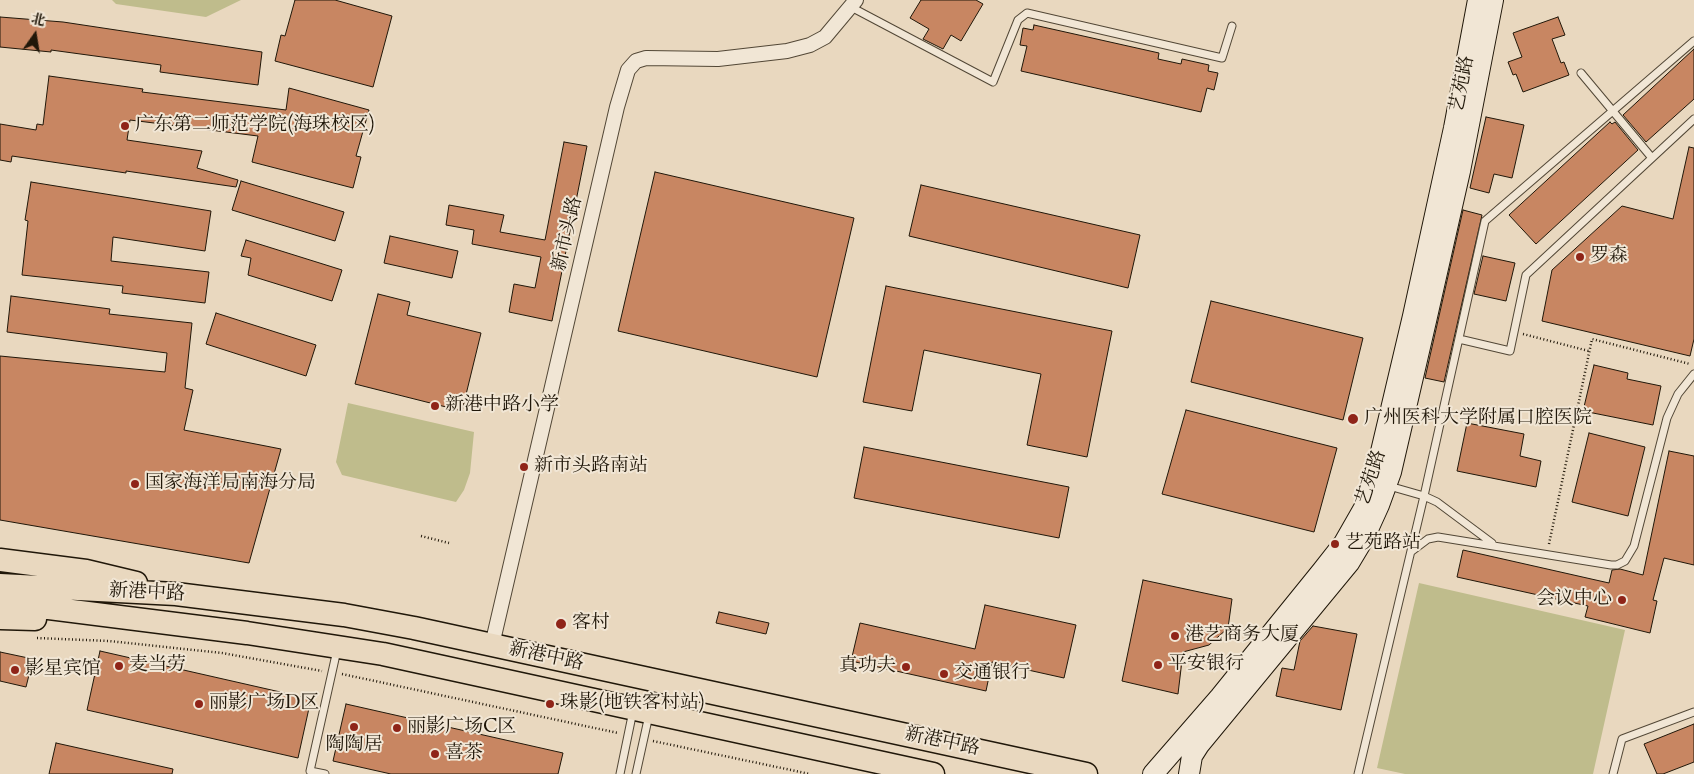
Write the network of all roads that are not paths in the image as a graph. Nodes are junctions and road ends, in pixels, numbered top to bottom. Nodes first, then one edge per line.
1 (1478, 0) edge
2 (1493, 0) edge
3 (857, 2) edge
4 (1232, 26) dead end
5 (1694, 41) edge
6 (1581, 73) dead end
7 (1612, 112) junction
8 (1694, 119) edge
9 (1652, 158) junction
10 (1459, 339) junction
11 (1694, 374) edge
12 (1387, 486) junction
13 (1424, 496) junction
14 (1502, 546) junction
15 (1411, 551) junction
16 (0, 560) edge
17 (0, 585) edge
18 (176, 594) junction
19 (0, 602) edge
20 (0, 618) edge
21 (169, 624) junction
22 (492, 645) junction
23 (338, 646) junction
24 (642, 710) junction
25 (1694, 712) edge
26 (325, 774) edge
27 (620, 774) edge
28 (636, 774) edge
29 (933, 774) edge
30 (1086, 774) edge
31 (1153, 774) edge
32 (1189, 774) edge
33 (1358, 774) edge
34 (1613, 774) edge

1 - 31 street, 艺苑路
2 - 12 street, 艺苑路
3 - 4 lane
3 - 22 street, 新市头路
5 - 7 lane
6 - 7 lane
7 - 9 lane
7 - 10 lane
8 - 9 lane
9 - 10 lane
10 - 13 lane
11 - 14 lane
12 - 13 lane
12 - 32 street, 艺苑路
13 - 14 lane
13 - 15 lane
14 - 15 lane
15 - 33 lane
16 - 18 main road
17 - 18 main road, 新港中路
18 - 22 main road, 新港中路
19 - 21 main road, 新港中路
20 - 21 main road
21 - 23 main road, 新港中路
22 - 30 main road, 新港中路
23 - 24 main road, 新港中路
23 - 26 lane
24 - 27 lane
24 - 28 lane
24 - 29 main road, 新港中路
25 - 34 lane

